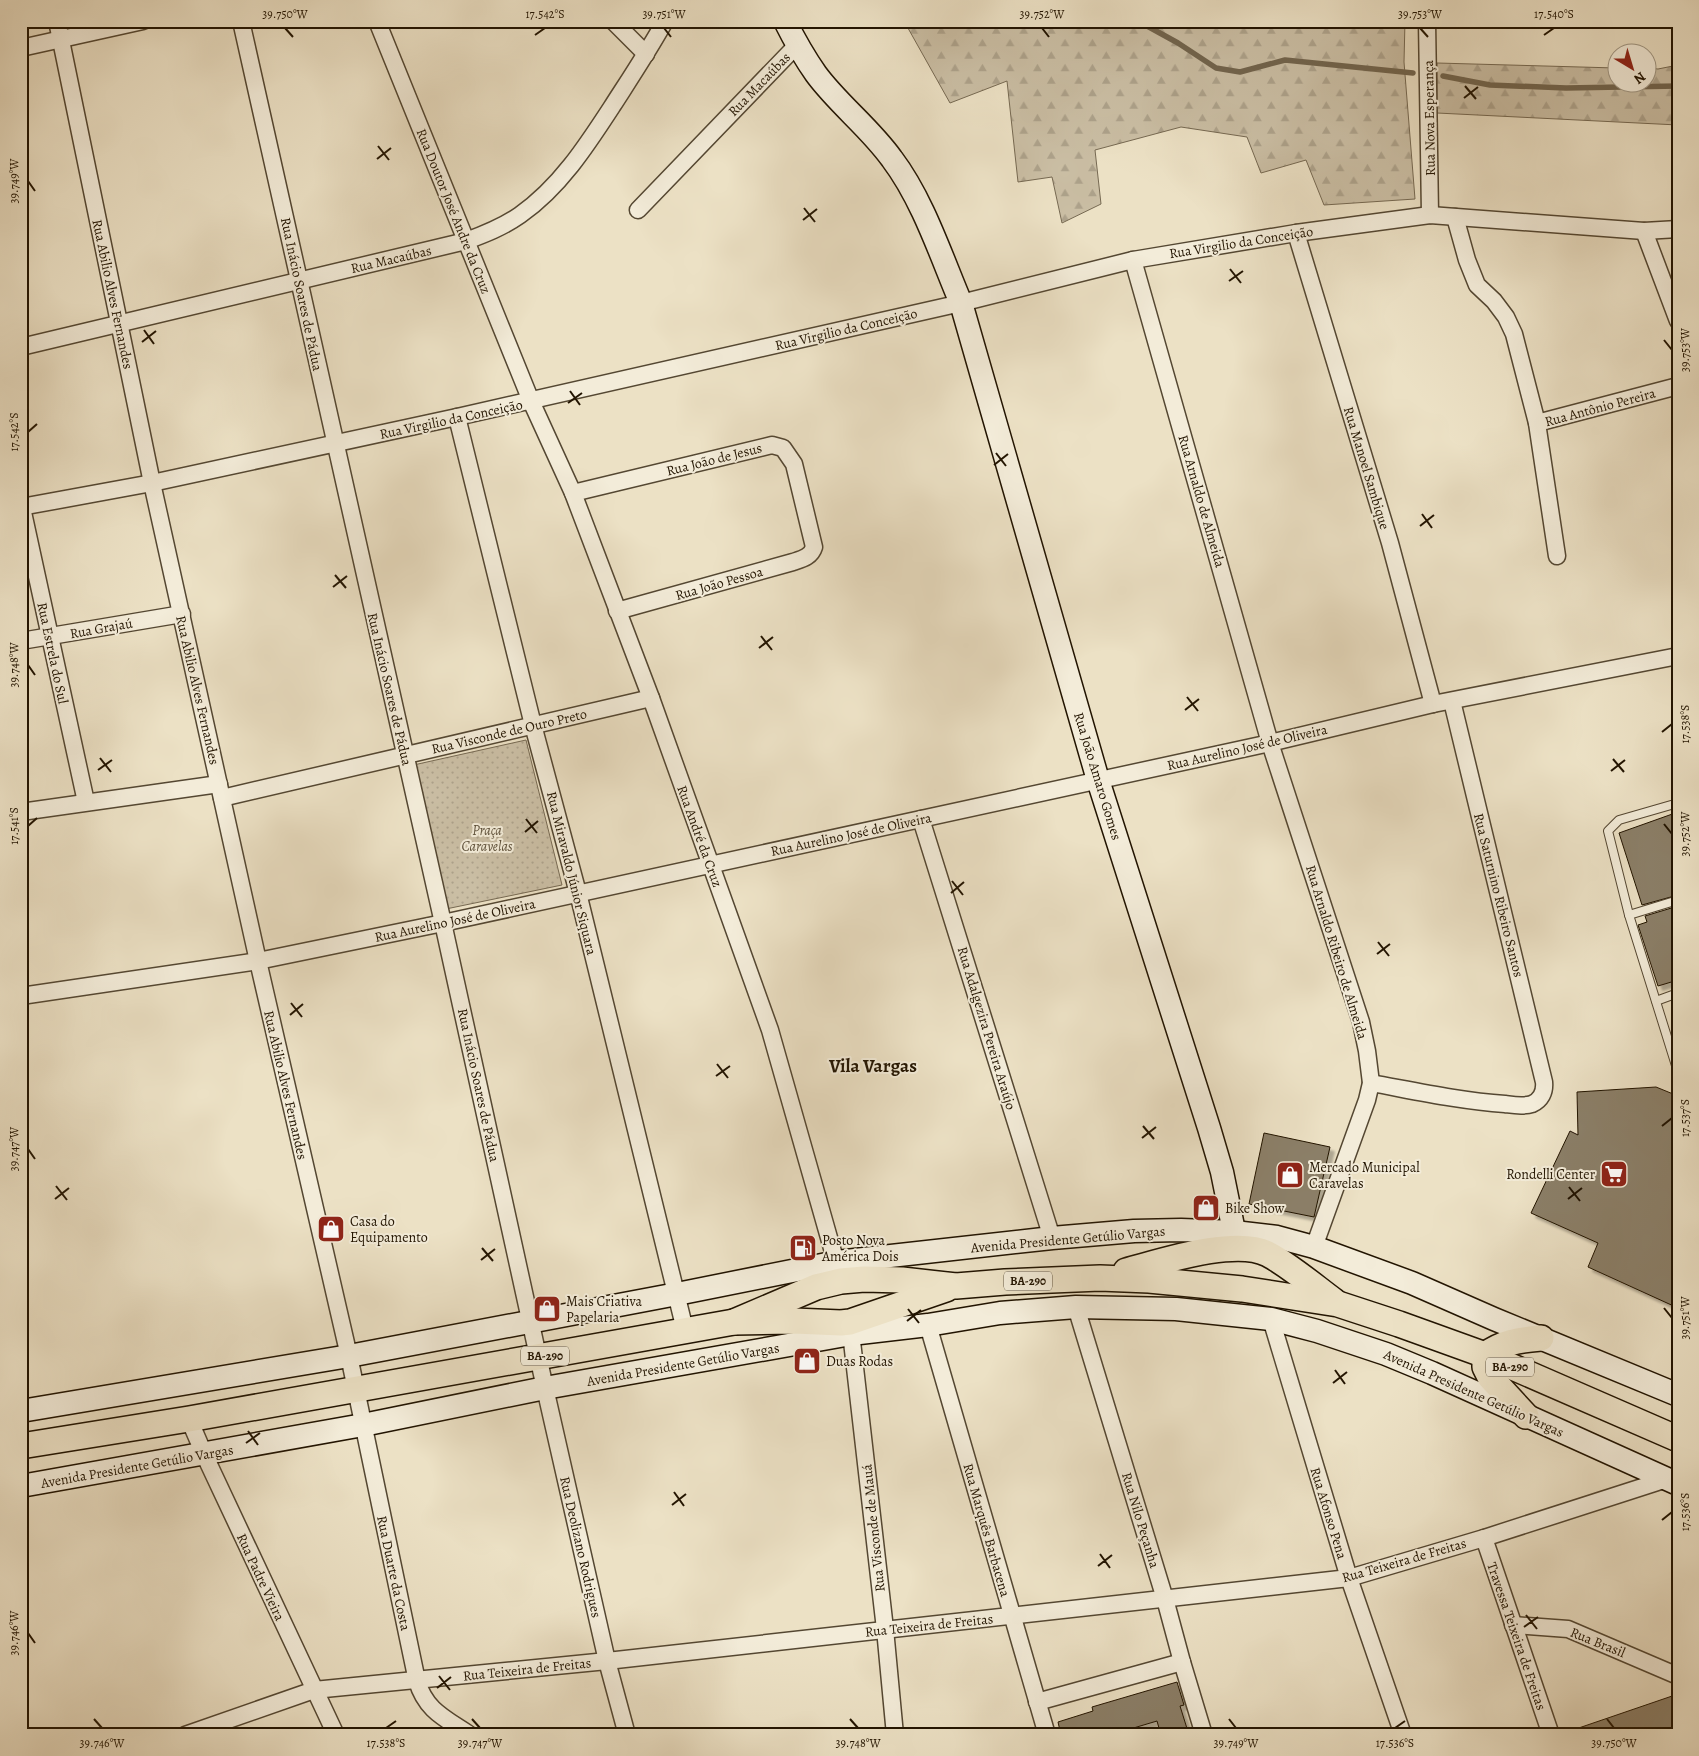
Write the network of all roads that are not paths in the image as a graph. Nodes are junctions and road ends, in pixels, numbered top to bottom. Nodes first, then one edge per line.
1 (57, 21) edge
2 (143, 21) edge
3 (241, 21) edge
4 (377, 21) edge
5 (613, 21) edge
6 (665, 21) edge
7 (785, 21) edge
8 (1427, 21) edge
9 (61, 38) junction
10 (797, 45) junction
11 (21, 48) edge
12 (646, 54) junction
13 (638, 210) dead end
14 (1430, 216) junction
15 (1454, 217) junction
16 (1678, 229) edge
17 (1644, 231) junction
18 (1296, 233) junction
19 (466, 241) junction
20 (1133, 260) junction
21 (300, 281) junction
22 (961, 303) junction
23 (1678, 321) edge
24 (119, 324) junction
25 (21, 347) edge
26 (1678, 386) edge
27 (531, 401) junction
28 (457, 418) junction
29 (1537, 423) junction
30 (335, 444) junction
31 (152, 483) junction
32 (573, 493) junction
33 (22, 506) edge
34 (814, 547) joint
35 (1557, 556) dead end
36 (617, 611) junction
37 (182, 614) junction
38 (50, 636) junction
39 (21, 642) edge
40 (1678, 656) edge
41 (651, 698) junction
42 (1452, 701) junction
43 (1434, 704) junction
44 (534, 725) junction
45 (1270, 742) junction
46 (405, 756) junction
47 (1098, 780) junction
48 (221, 791) junction
49 (86, 802) junction
50 (1678, 803) edge
51 (21, 812) edge
52 (921, 818) junction
53 (710, 865) junction
54 (578, 893) junction
55 (1678, 900) edge
56 (1629, 915) junction
57 (444, 923) junction
58 (258, 961) junction
59 (1678, 994) edge
60 (21, 996) edge
61 (1656, 1001) junction
62 (1678, 1072) edge
63 (1371, 1083) junction
64 (1052, 1238) junction
65 (1236, 1240) junction
66 (1314, 1247) junction
67 (1204, 1251) junction
68 (1267, 1253) junction
69 (839, 1271) junction
70 (1100, 1278) junction
71 (871, 1279) junction
72 (1203, 1284) junction
73 (956, 1286) junction
74 (816, 1287) junction
75 (1264, 1292) junction
76 (677, 1294) junction
77 (1338, 1304) junction
78 (1076, 1306) junction
79 (1271, 1319) junction
80 (531, 1322) junction
81 (734, 1322) junction
82 (850, 1323) junction
83 (928, 1325) junction
84 (685, 1330) junction
85 (1540, 1338) junction
86 (1485, 1355) junction
87 (349, 1356) junction
88 (538, 1358) junction
89 (355, 1388) junction
90 (544, 1388) junction
91 (1677, 1392) edge
92 (21, 1410) edge
93 (1526, 1416) junction
94 (189, 1419) junction
95 (364, 1425) junction
96 (1678, 1439) edge
97 (21, 1446) edge
98 (204, 1454) junction
99 (1672, 1481) edge
100 (21, 1486) edge
101 (1484, 1538) junction
102 (1349, 1578) junction
103 (1165, 1598) junction
104 (1012, 1616) junction
105 (1513, 1625) junction
106 (885, 1629) junction
107 (607, 1661) junction
108 (1182, 1662) junction
109 (1678, 1676) edge
110 (417, 1680) junction
111 (314, 1690) junction
112 (1037, 1702) junction
113 (185, 1735) edge
114 (336, 1735) edge
115 (470, 1735) edge
116 (627, 1735) edge
117 (894, 1735) edge
118 (1046, 1735) edge
119 (1204, 1735) edge
120 (1403, 1735) edge
121 (1551, 1735) edge

1 - 9 street, Rua Abilio Alves Fernandes
2 - 9 street
3 - 21 street, Rua Inácio Soares de Pádua
4 - 19 street, Rua Doutor José Andre da Cruz
5 - 12 street
6 - 12 street, Rua Macaúbas
7 - 10 street, Rua João Amaro Gomes
8 - 14 street, Rua Nova Esperança
9 - 11 street
9 - 24 street, Rua Abilio Alves Fernandes
10 - 13 street, Rua Macaúbas
10 - 22 street, Rua João Amaro Gomes
12 - 19 street, Rua Macaúbas
14 - 15 street, Rua Virgilio da Conceição
14 - 18 street, Rua Virgilio da Conceição
15 - 17 street, Rua Virgilio da Conceição
15 - 29 street, Rua Antônio Pereira
16 - 17 street, Rua Virgilio da Conceição
17 - 23 street
18 - 20 street, Rua Virgilio da Conceição
18 - 43 street, Rua Manoel Sambique
19 - 21 street, Rua Macaúbas
19 - 27 street, Rua Doutor José Andre da Cruz
20 - 22 street, Rua Virgilio da Conceição
20 - 45 street, Rua Arnaldo de Almeida
21 - 24 street, Rua Macaúbas
21 - 30 street, Rua Inácio Soares de Pádua
22 - 27 street, Rua Virgilio da Conceição
22 - 47 street, Rua João Amaro Gomes
24 - 25 street, Rua Macaúbas
24 - 31 street, Rua Abilio Alves Fernandes
26 - 29 street, Rua Antônio Pereira
27 - 28 street, Rua Virgilio da Conceição
27 - 32 street, Rua André da Cruz
28 - 30 street, Rua Virgilio da Conceição
28 - 44 street, Rua Miravaldo Júnior Siquara
29 - 35 street
30 - 31 street, Rua Virgilio da Conceição
30 - 46 street, Rua Inácio Soares de Pádua
31 - 33 street, Rua Virgilio da Conceição
31 - 37 street, Rua Abilio Alves Fernandes
32 - 34 street, Rua João de Jesus
32 - 36 street, Rua André da Cruz
33 - 38 street, Rua Estrela do Sul
34 - 36 street, Rua João Pessoa
36 - 41 street, Rua André da Cruz
37 - 38 street, Rua Grajaú
37 - 48 street, Rua Abilio Alves Fernandes
38 - 39 street, Rua Grajaú
38 - 49 street, Rua Estrela do Sul
40 - 42 street, Rua Aurelino José de Oliveira
41 - 44 street, Rua Visconde de Ouro Preto
41 - 53 street, Rua André da Cruz
42 - 43 street, Rua Aurelino José de Oliveira
42 - 63 street, Rua Saturnino Ribeiro Santos
43 - 45 street, Rua Aurelino José de Oliveira
44 - 46 street, Rua Visconde de Ouro Preto
44 - 54 street, Rua Miravaldo Júnior Siquara
45 - 47 street, Rua Aurelino José de Oliveira
45 - 63 street, Rua Arnaldo Ribeiro de Almeida
46 - 48 street, Rua Visconde de Ouro Preto
46 - 57 street, Rua Inácio Soares de Pádua
47 - 52 street, Rua Aurelino José de Oliveira
47 - 65 street, Rua João Amaro Gomes
48 - 49 street, Rua Visconde de Ouro Preto
48 - 58 street, Rua Abilio Alves Fernandes
49 - 51 street, Rua Visconde de Ouro Preto
50 - 56 lane
52 - 53 street, Rua Aurelino José de Oliveira
52 - 64 street, Rua Adalgezira Pereira Araújo
53 - 54 street, Rua Aurelino José de Oliveira
53 - 69 street, Rua André da Cruz
54 - 57 street, Rua Aurelino José de Oliveira
54 - 76 street, Rua Miravaldo Júnior Siquara
55 - 56 lane
56 - 61 lane
57 - 58 street, Rua Aurelino José de Oliveira
57 - 80 street, Rua Inácio Soares de Pádua
58 - 60 street, Rua Aurelino José de Oliveira
58 - 87 street, Rua Abilio Alves Fernandes
59 - 61 lane
61 - 62 lane
63 - 66 street, Rua Arnaldo Ribeiro de Almeida
64 - 65 street, Avenida Presidente Getúlio Vargas
64 - 69 street, Avenida Presidente Getúlio Vargas
65 - 66 street, Avenida Presidente Getúlio Vargas
65 - 67 main road, Avenida Presidente Getúlio Vargas
65 - 68 main road, Avenida Presidente Getúlio Vargas
66 - 85 street, Avenida Presidente Getúlio Vargas
67 - 70 main road, Avenida Presidente Getúlio Vargas
67 - 72 main road
68 - 75 main road
68 - 77 main road, Avenida Presidente Getúlio Vargas
69 - 71 main road, Avenida Presidente Getúlio Vargas / BA-290
69 - 74 main road, Avenida Presidente Getúlio Vargas / BA-290
69 - 76 street, Avenida Presidente Getúlio Vargas
70 - 72 main road, Avenida Presidente Getúlio Vargas / BA-290
70 - 73 main road, Avenida Presidente Getúlio Vargas / BA-290
71 - 73 main road, Avenida Presidente Getúlio Vargas / BA-290
71 - 82 main road
72 - 75 main road, Avenida Presidente Getúlio Vargas / BA-290
73 - 82 main road, Avenida Presidente Getúlio Vargas / BA-290
74 - 81 main road, Avenida Presidente Getúlio Vargas / BA-290
74 - 82 main road
75 - 77 main road, Avenida Presidente Getúlio Vargas / BA-290
76 - 80 street, Avenida Presidente Getúlio Vargas
76 - 84 street, Rua Miravaldo Júnior Siquara
77 - 86 main road, Avenida Presidente Getúlio Vargas / BA-290
78 - 79 street, Avenida Presidente Getúlio Vargas
78 - 83 street, Avenida Presidente Getúlio Vargas
78 - 103 street, Rua Nilo Peçanha
79 - 93 street, Avenida Presidente Getúlio Vargas
79 - 102 street, Rua Afonso Pena
80 - 87 street, Avenida Presidente Getúlio Vargas
80 - 88 street, Rua Inácio Soares de Pádua
81 - 82 main road, Avenida Presidente Getúlio Vargas / BA-290
81 - 84 main road, Avenida Presidente Getúlio Vargas / BA-290
82 - 83 street, Avenida Presidente Getúlio Vargas
82 - 90 street, Avenida Presidente Getúlio Vargas
82 - 106 street, Rua Visconde de Mauá
83 - 104 street, Rua Marquês Barbacena
84 - 88 main road, Avenida Presidente Getúlio Vargas / BA-290
85 - 86 main road
85 - 91 street, Avenida Presidente Getúlio Vargas
86 - 93 main road
86 - 96 main road, Avenida Presidente Getúlio Vargas / BA-290
87 - 89 street, Rua Abilio Alves Fernandes
87 - 92 street, Avenida Presidente Getúlio Vargas
88 - 89 main road, Avenida Presidente Getúlio Vargas / BA-290
88 - 90 street, Rua Deolizano Rodrigues
89 - 94 main road, Avenida Presidente Getúlio Vargas / BA-290
89 - 95 street, Rua Duarte da Costa
90 - 95 street, Avenida Presidente Getúlio Vargas
90 - 107 street, Rua Deolizano Rodrigues
93 - 99 street, Avenida Presidente Getúlio Vargas
94 - 97 main road, Avenida Presidente Getúlio Vargas / BA-290
94 - 98 street, Rua Padre Vieira
95 - 98 street, Avenida Presidente Getúlio Vargas
95 - 110 street, Rua Duarte da Costa
98 - 100 street, Avenida Presidente Getúlio Vargas
98 - 111 street, Rua Padre Vieira
99 - 101 street, Rua Teixeira de Freitas
101 - 102 street, Rua Teixeira de Freitas
101 - 105 street, Travessa Teixeira de Freitas
102 - 103 street, Rua Teixeira de Freitas
102 - 120 street, Rua Afonso Pena
103 - 104 street, Rua Teixeira de Freitas
103 - 108 street, Rua Nilo Peçanha
104 - 106 street, Rua Teixeira de Freitas
104 - 112 street, Rua Marquês Barbacena
105 - 109 street, Rua Brasil
105 - 121 street, Travessa Teixeira de Freitas
106 - 107 street, Rua Teixeira de Freitas
106 - 117 street, Rua Visconde de Mauá
107 - 110 street, Rua Teixeira de Freitas
107 - 116 street, Rua Deolizano Rodrigues
108 - 112 street
108 - 119 street, Rua Nilo Peçanha
110 - 111 street, Rua Teixeira de Freitas
110 - 115 street, Rua Duarte da Costa
111 - 113 street, Rua Teixeira de Freitas
111 - 114 street, Rua Padre Vieira
112 - 118 street, Rua Marquês Barbacena

